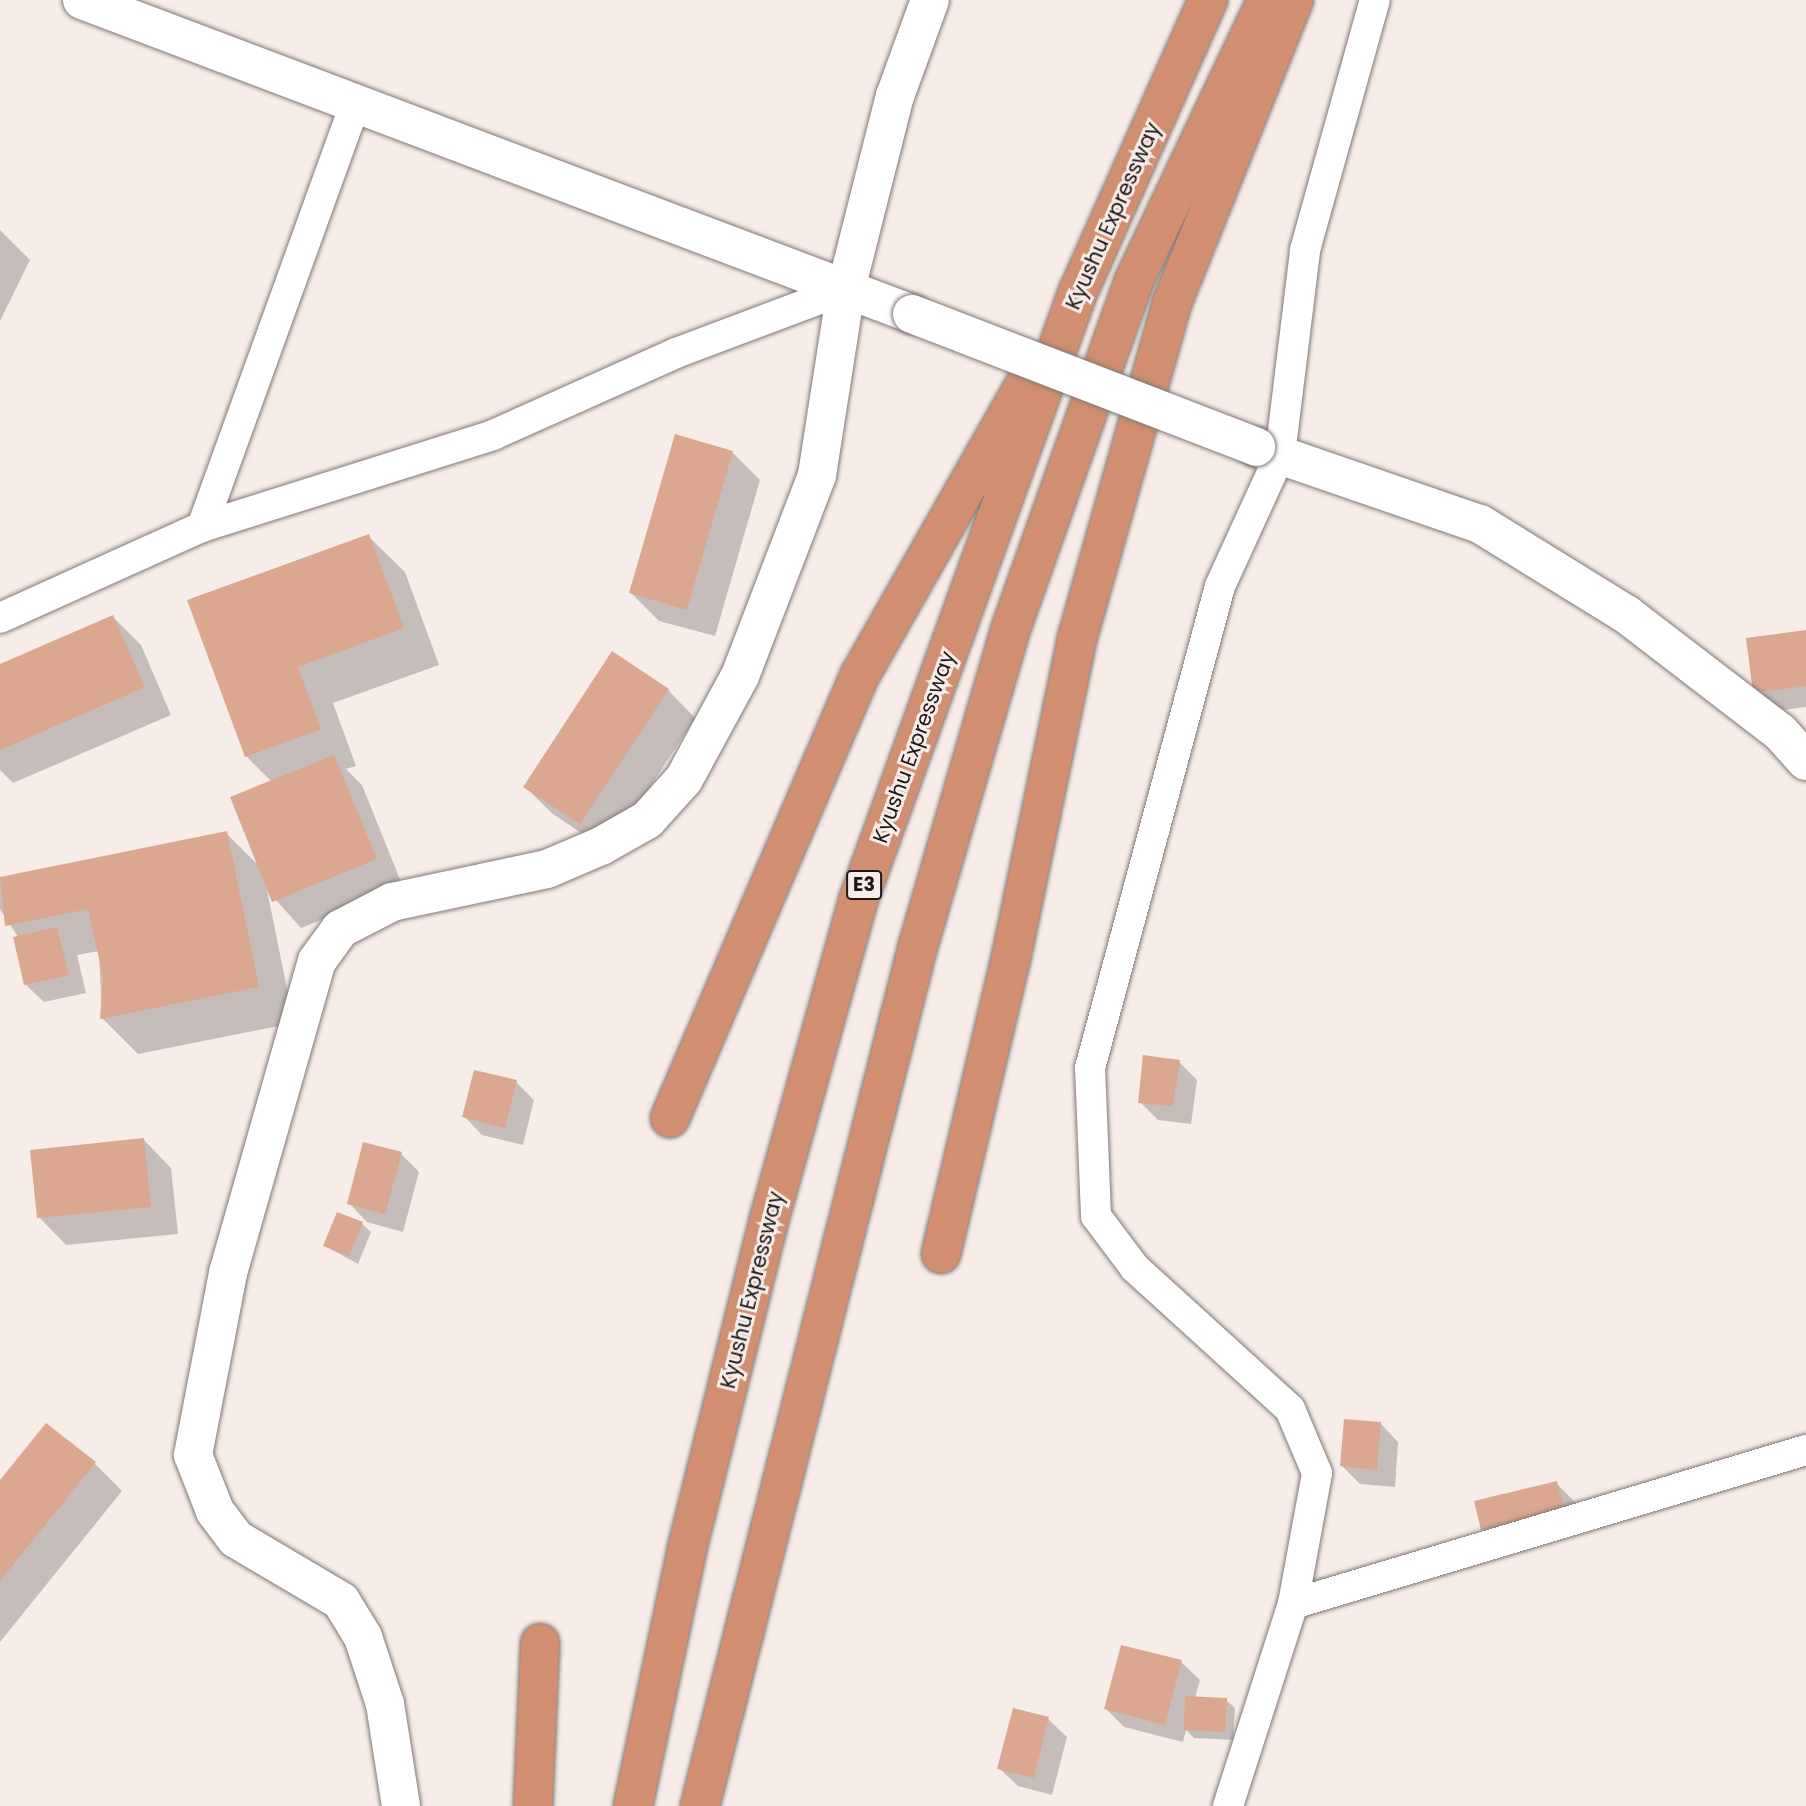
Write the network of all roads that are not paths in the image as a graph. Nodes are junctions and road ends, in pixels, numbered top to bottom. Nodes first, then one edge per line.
1 (82, 0) edge
2 (930, 0) edge
3 (1208, 0) edge
4 (1267, 0) edge
5 (1294, 0) edge
6 (1375, 0) edge
7 (355, 102) junction
8 (846, 289) junction
9 (1078, 292) junction
10 (1268, 451) junction
11 (202, 527) junction
12 (0, 618) edge
13 (1806, 761) edge
14 (670, 1118) dead end
15 (941, 1254) dead end
16 (1806, 1450) edge
17 (1293, 1604) junction
18 (540, 1643) dead end
19 (401, 1806) edge
20 (533, 1806) edge
21 (633, 1806) edge
22 (700, 1806) edge
23 (1228, 1806) edge

1 - 7 street
2 - 8 street
3 - 9 highway, Kyushu Expressway / E3
4 - 22 highway
5 - 15 highway
6 - 10 street
7 - 8 street
7 - 11 street
8 - 10 street, bridge
8 - 11 street
8 - 19 street
9 - 14 highway
9 - 21 highway, Kyushu Expressway / E3
10 - 13 street
10 - 17 street
11 - 12 street
16 - 17 street
17 - 23 street
18 - 20 highway

